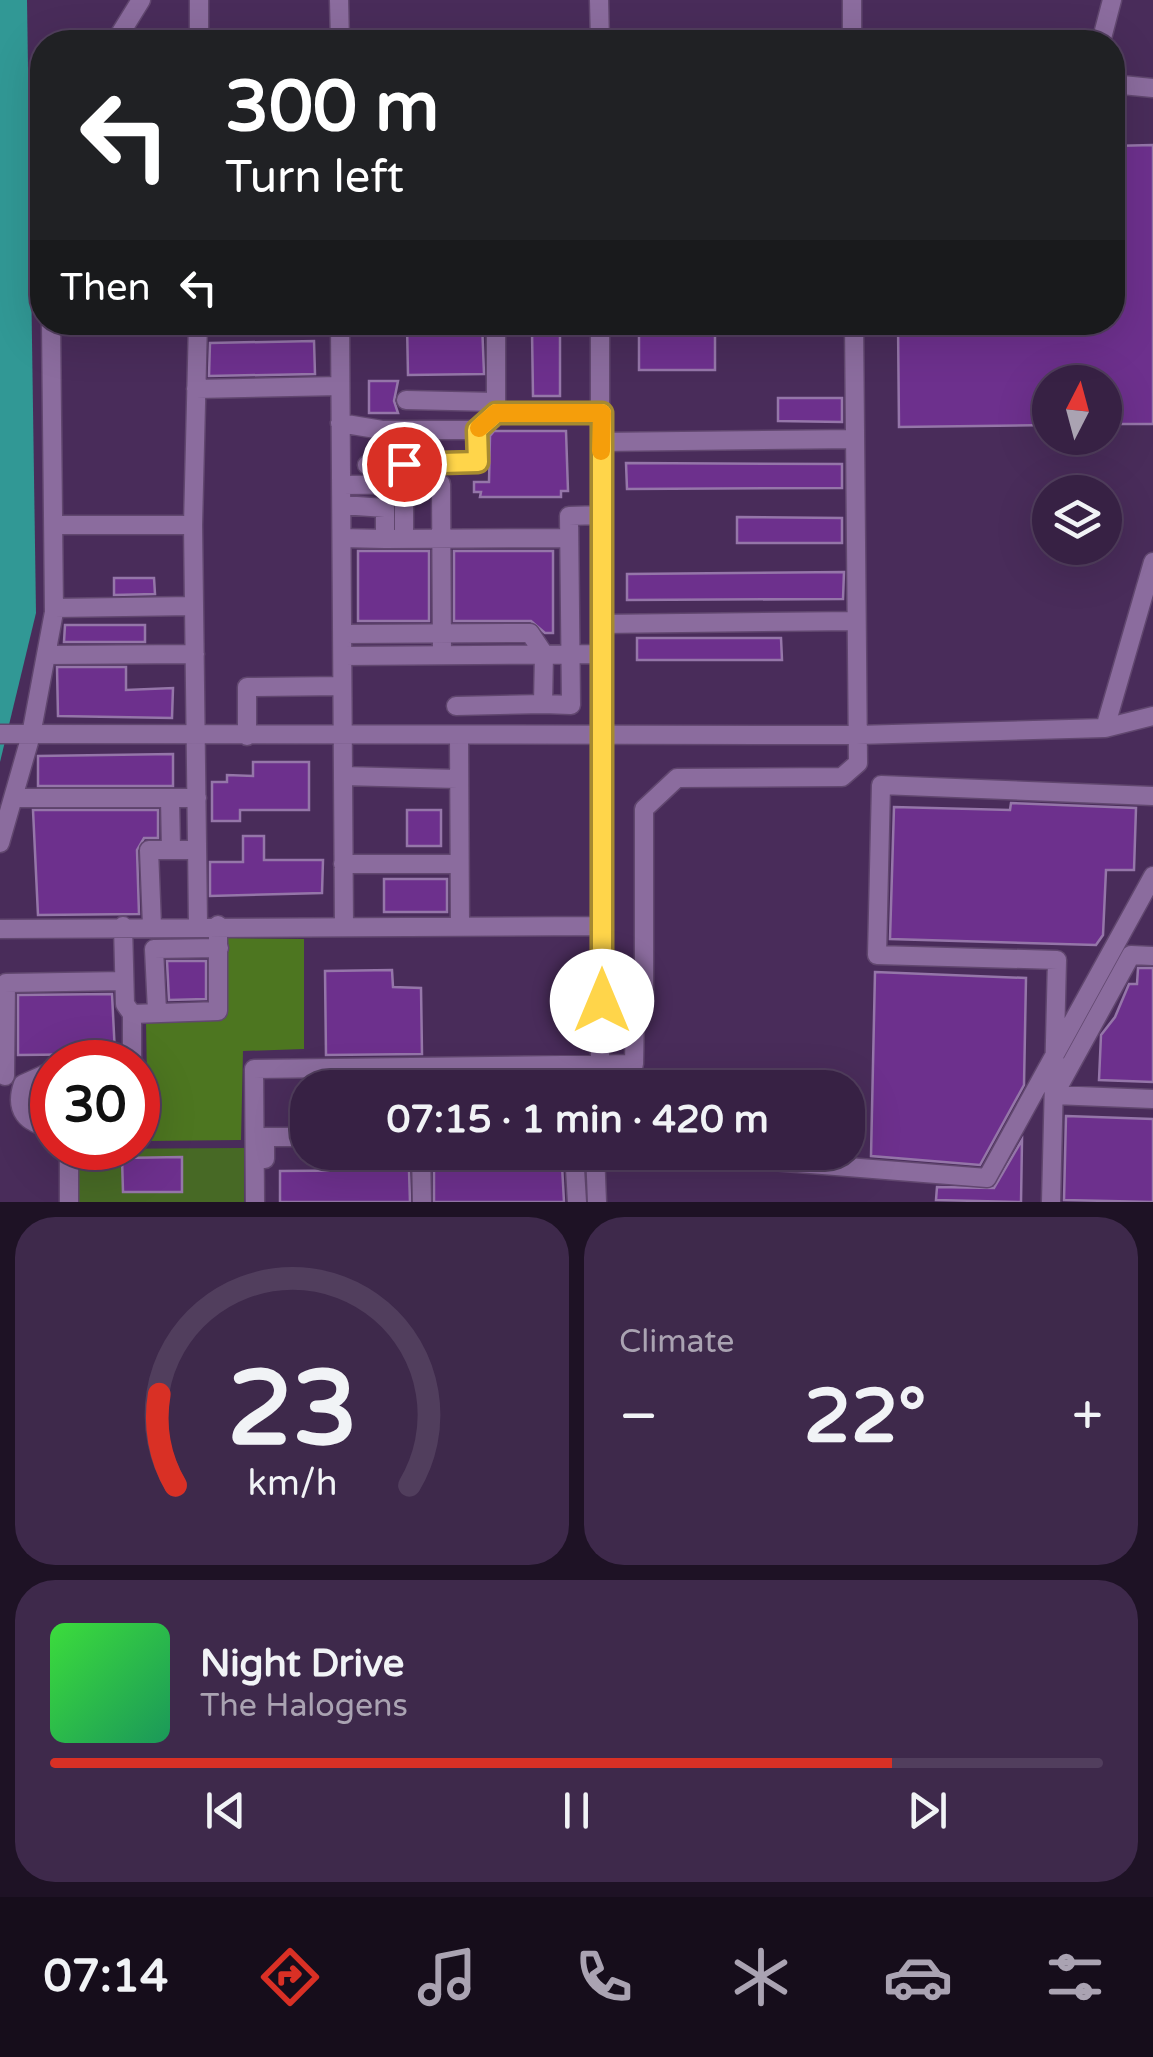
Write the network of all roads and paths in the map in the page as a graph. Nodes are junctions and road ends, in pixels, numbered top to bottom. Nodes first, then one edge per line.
1 (141, 0) edge
2 (199, 0) edge
3 (340, 0) edge
4 (600, 0) edge
5 (852, 0) edge
6 (1112, 0) edge
7 (122, 30) edge
8 (199, 30) edge
9 (340, 30) edge
10 (600, 30) edge
11 (852, 30) edge
12 (1104, 30) edge
13 (1125, 85) edge
14 (1153, 88) edge
15 (51, 335) edge
16 (198, 335) edge
17 (340, 335) edge
18 (496, 335) edge
19 (600, 335) edge
20 (854, 335) edge
21 (340, 386) junction
22 (196, 388) junction
23 (406, 400) dead end
24 (496, 408) junction
25 (602, 413) junction
26 (340, 423) junction
27 (477, 430) junction
28 (854, 439) junction
29 (602, 442) junction
30 (367, 465) dead end
31 (404, 484) junction
32 (342, 485) junction
33 (342, 505) junction
34 (601, 515) junction
35 (53, 525) junction
36 (193, 525) junction
37 (342, 538) junction
38 (569, 538) junction
39 (394, 539) junction
40 (441, 539) junction
41 (1153, 562) edge
42 (194, 606) junction
43 (54, 608) junction
44 (856, 622) junction
45 (601, 624) junction
46 (442, 632) junction
47 (343, 634) junction
48 (46, 654) junction
49 (195, 654) junction
50 (442, 654) junction
51 (544, 654) junction
52 (571, 654) junction
53 (601, 654) junction
54 (342, 656) junction
55 (342, 686) junction
56 (544, 704) junction
57 (456, 706) dead end
58 (1153, 716) edge
59 (1105, 728) junction
60 (857, 734) junction
61 (5, 735) edge
62 (31, 735) junction
63 (602, 735) junction
64 (196, 736) junction
65 (247, 736) junction
66 (342, 736) junction
67 (458, 736) junction
68 (343, 776) junction
69 (458, 779) junction
70 (1153, 796) edge
71 (16, 798) junction
72 (170, 798) junction
73 (197, 798) junction
74 (0, 843) edge
75 (171, 850) junction
76 (197, 850) junction
77 (343, 864) junction
78 (459, 864) junction
79 (1153, 876) edge
80 (198, 925) junction
81 (123, 926) junction
82 (149, 926) junction
83 (218, 926) junction
84 (460, 926) junction
85 (603, 926) junction
86 (344, 927) junction
87 (0, 929) edge
88 (219, 948) junction
89 (1153, 956) edge
90 (123, 981) junction
91 (145, 1012) junction
92 (635, 1012) junction
93 (138, 1040) edge
94 (602, 1045) junction
95 (1055, 1055) junction
96 (602, 1065) junction
97 (602, 1070) edge
98 (2, 1076) edge
99 (30, 1081) edge
100 (23, 1084) junction
101 (1054, 1096) junction
102 (1153, 1099) edge
103 (30, 1121) edge
104 (290, 1137) edge
105 (865, 1168) edge
106 (69, 1170) edge
107 (421, 1170) edge
108 (575, 1170) edge
109 (595, 1170) edge
110 (69, 1202) edge
111 (255, 1202) edge
112 (266, 1202) edge
113 (422, 1202) edge
114 (578, 1202) edge
115 (596, 1202) edge
116 (1051, 1202) edge

1 - 7 street
2 - 8 street
3 - 9 street
4 - 10 street
5 - 11 street
6 - 12 street
13 - 14 street
15 - 35 street
16 - 22 street
17 - 21 street
18 - 24 street
19 - 25 street
20 - 28 street
21 - 22 street
21 - 26 street
22 - 36 street
23 - 24 street
24 - 25 street
24 - 27 street
25 - 29 street
26 - 27 street
26 - 32 street
27 - 30 street
28 - 29 street
28 - 44 street
29 - 34 street
31 - 32 street
31 - 39 street
31 - 40 street
32 - 33 street
33 - 37 street
33 - 39 street
34 - 38 street
34 - 45 street
35 - 36 street
35 - 43 street
36 - 42 street
37 - 39 street
37 - 47 street
38 - 40 street
38 - 52 street
39 - 40 street
40 - 46 street
41 - 59 street
42 - 43 street
42 - 49 street
43 - 48 street
44 - 45 street
44 - 60 street
45 - 53 street
46 - 47 street
46 - 50 street
46 - 51 street
47 - 54 street
48 - 49 street
48 - 62 street
49 - 64 street
50 - 51 street
50 - 54 street
51 - 52 street
51 - 56 street
52 - 53 street
52 - 56 street
53 - 63 street
54 - 55 street
55 - 65 street
55 - 66 street
56 - 57 street
58 - 59 street
59 - 60 street
60 - 63 street
60 - 92 street
61 - 62 street
62 - 64 street
62 - 71 street
63 - 67 street
63 - 85 street
64 - 65 street
64 - 73 street
65 - 66 street
66 - 67 street
66 - 68 street
67 - 69 street
68 - 69 street
68 - 77 street
69 - 78 street
70 - 95 street
71 - 72 street
71 - 74 street
72 - 73 street
72 - 75 street
73 - 76 street
75 - 76 street
75 - 82 street
76 - 80 street
77 - 78 street
77 - 86 street
78 - 84 street
79 - 95 street
80 - 82 street
80 - 83 street
81 - 82 street
81 - 87 street
81 - 90 street
82 - 91 street
83 - 86 street
83 - 88 street
84 - 85 street
84 - 86 street
85 - 94 street
88 - 91 street
88 - 91 street
89 - 101 street
90 - 91 street
90 - 98 street
91 - 93 street
92 - 94 street
92 - 96 street
94 - 96 street
95 - 101 street
95 - 105 street
96 - 97 street
96 - 111 street
98 - 100 street
99 - 100 street
100 - 103 street
101 - 102 street
101 - 116 street
104 - 112 street
106 - 110 street
107 - 113 street
108 - 114 street
109 - 115 street

